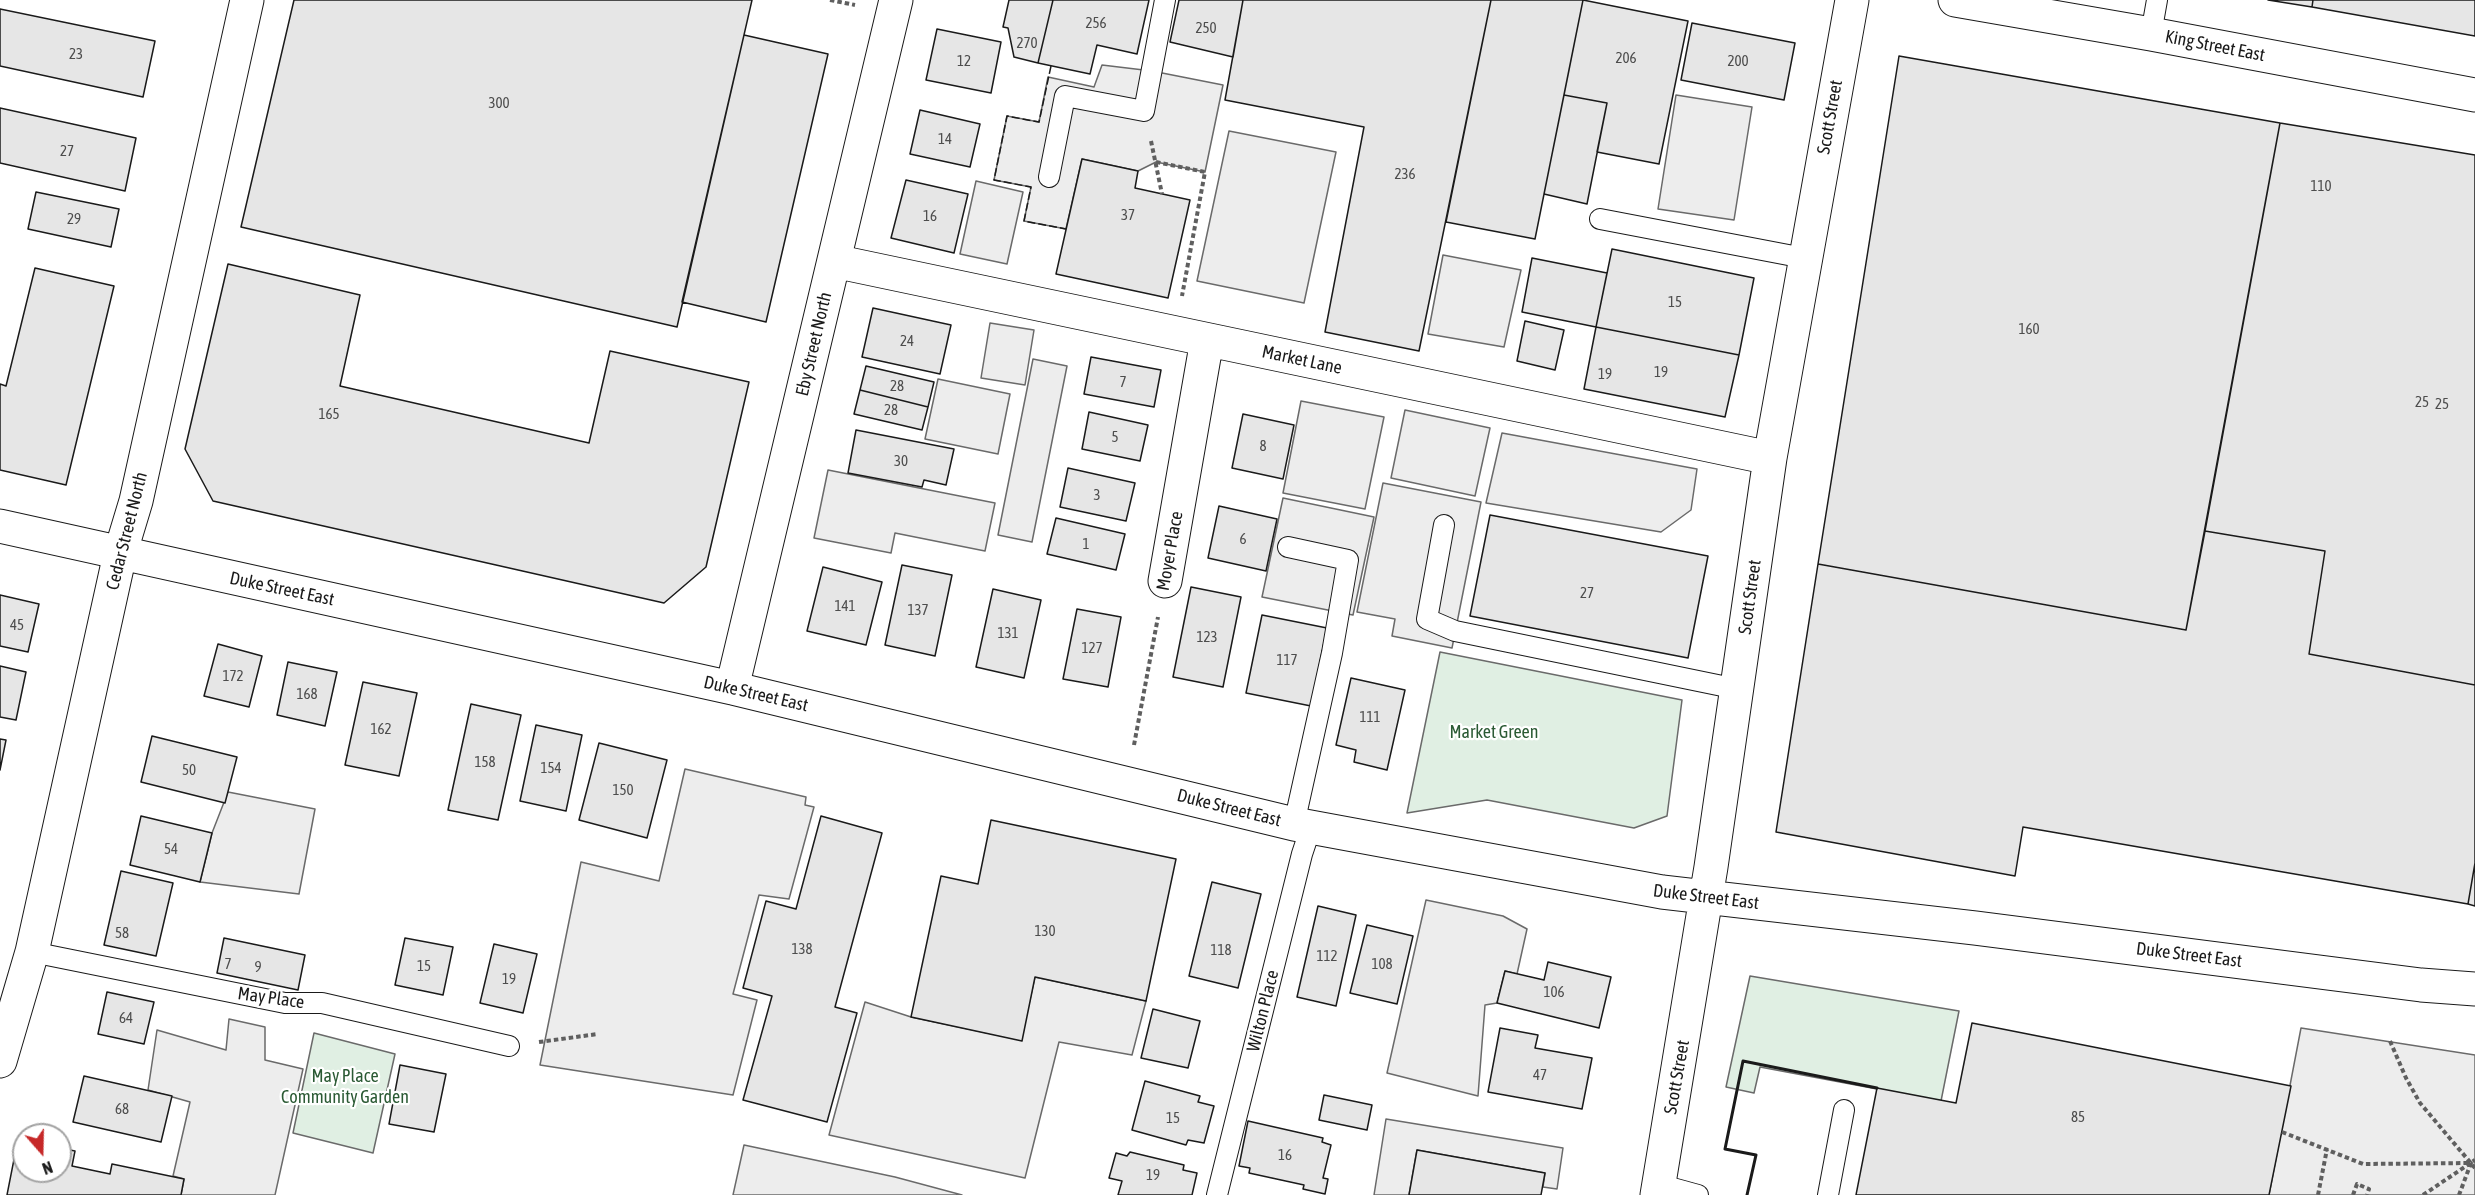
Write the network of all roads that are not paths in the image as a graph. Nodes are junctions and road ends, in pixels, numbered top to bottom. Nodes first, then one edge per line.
1 (247, 0) edge
2 (896, 0) edge
3 (1165, 0) edge
4 (1852, 0) edge
5 (1954, 0) edge
6 (2157, 0) edge
7 (2151, 34) junction
8 (2475, 95) edge
9 (1049, 177) dead end
10 (1600, 219) dead end
11 (1804, 258) junction
12 (834, 261) junction
13 (1207, 340) junction
14 (1770, 458) junction
15 (1444, 525) dead end
16 (0, 526) edge
17 (1288, 547) dead end
18 (120, 554) junction
19 (1165, 580) road end
20 (732, 688) junction
21 (1737, 689) junction
22 (1302, 826) junction
23 (1706, 897) junction
24 (32, 952) junction
25 (2475, 989) edge
26 (509, 1046) road end
27 (0, 1061) edge
28 (1844, 1110) dead end
29 (1658, 1190) edge
30 (1217, 1195) edge
31 (1698, 1195) edge
32 (1828, 1195) edge

1 - 18 street, Cedar Street North
2 - 12 street, Eby Street North
3 - 9 lane
4 - 11 street, Scott Street
5 - 7 street, King Street East
6 - 7 lane
7 - 8 street, King Street East
10 - 11 lane
11 - 14 street, Scott Street
12 - 13 street, Market Lane
12 - 20 street, Eby Street North
13 - 14 street, Market Lane
13 - 19 street, Moyer Place
14 - 21 street, Scott Street
15 - 21 lane
16 - 18 street, Duke Street East
17 - 22 lane, Wilton Place
18 - 20 street, Duke Street East
18 - 24 street, Cedar Street North
20 - 22 street, Duke Street East
21 - 23 street, Scott Street
22 - 23 street, Duke Street East
22 - 30 lane, Wilton Place
23 - 25 street, Duke Street East
23 - 29 street, Scott Street
24 - 26 lane, May Place
24 - 27 street, Cedar Street North
28 - 32 lane
29 - 31 lane

